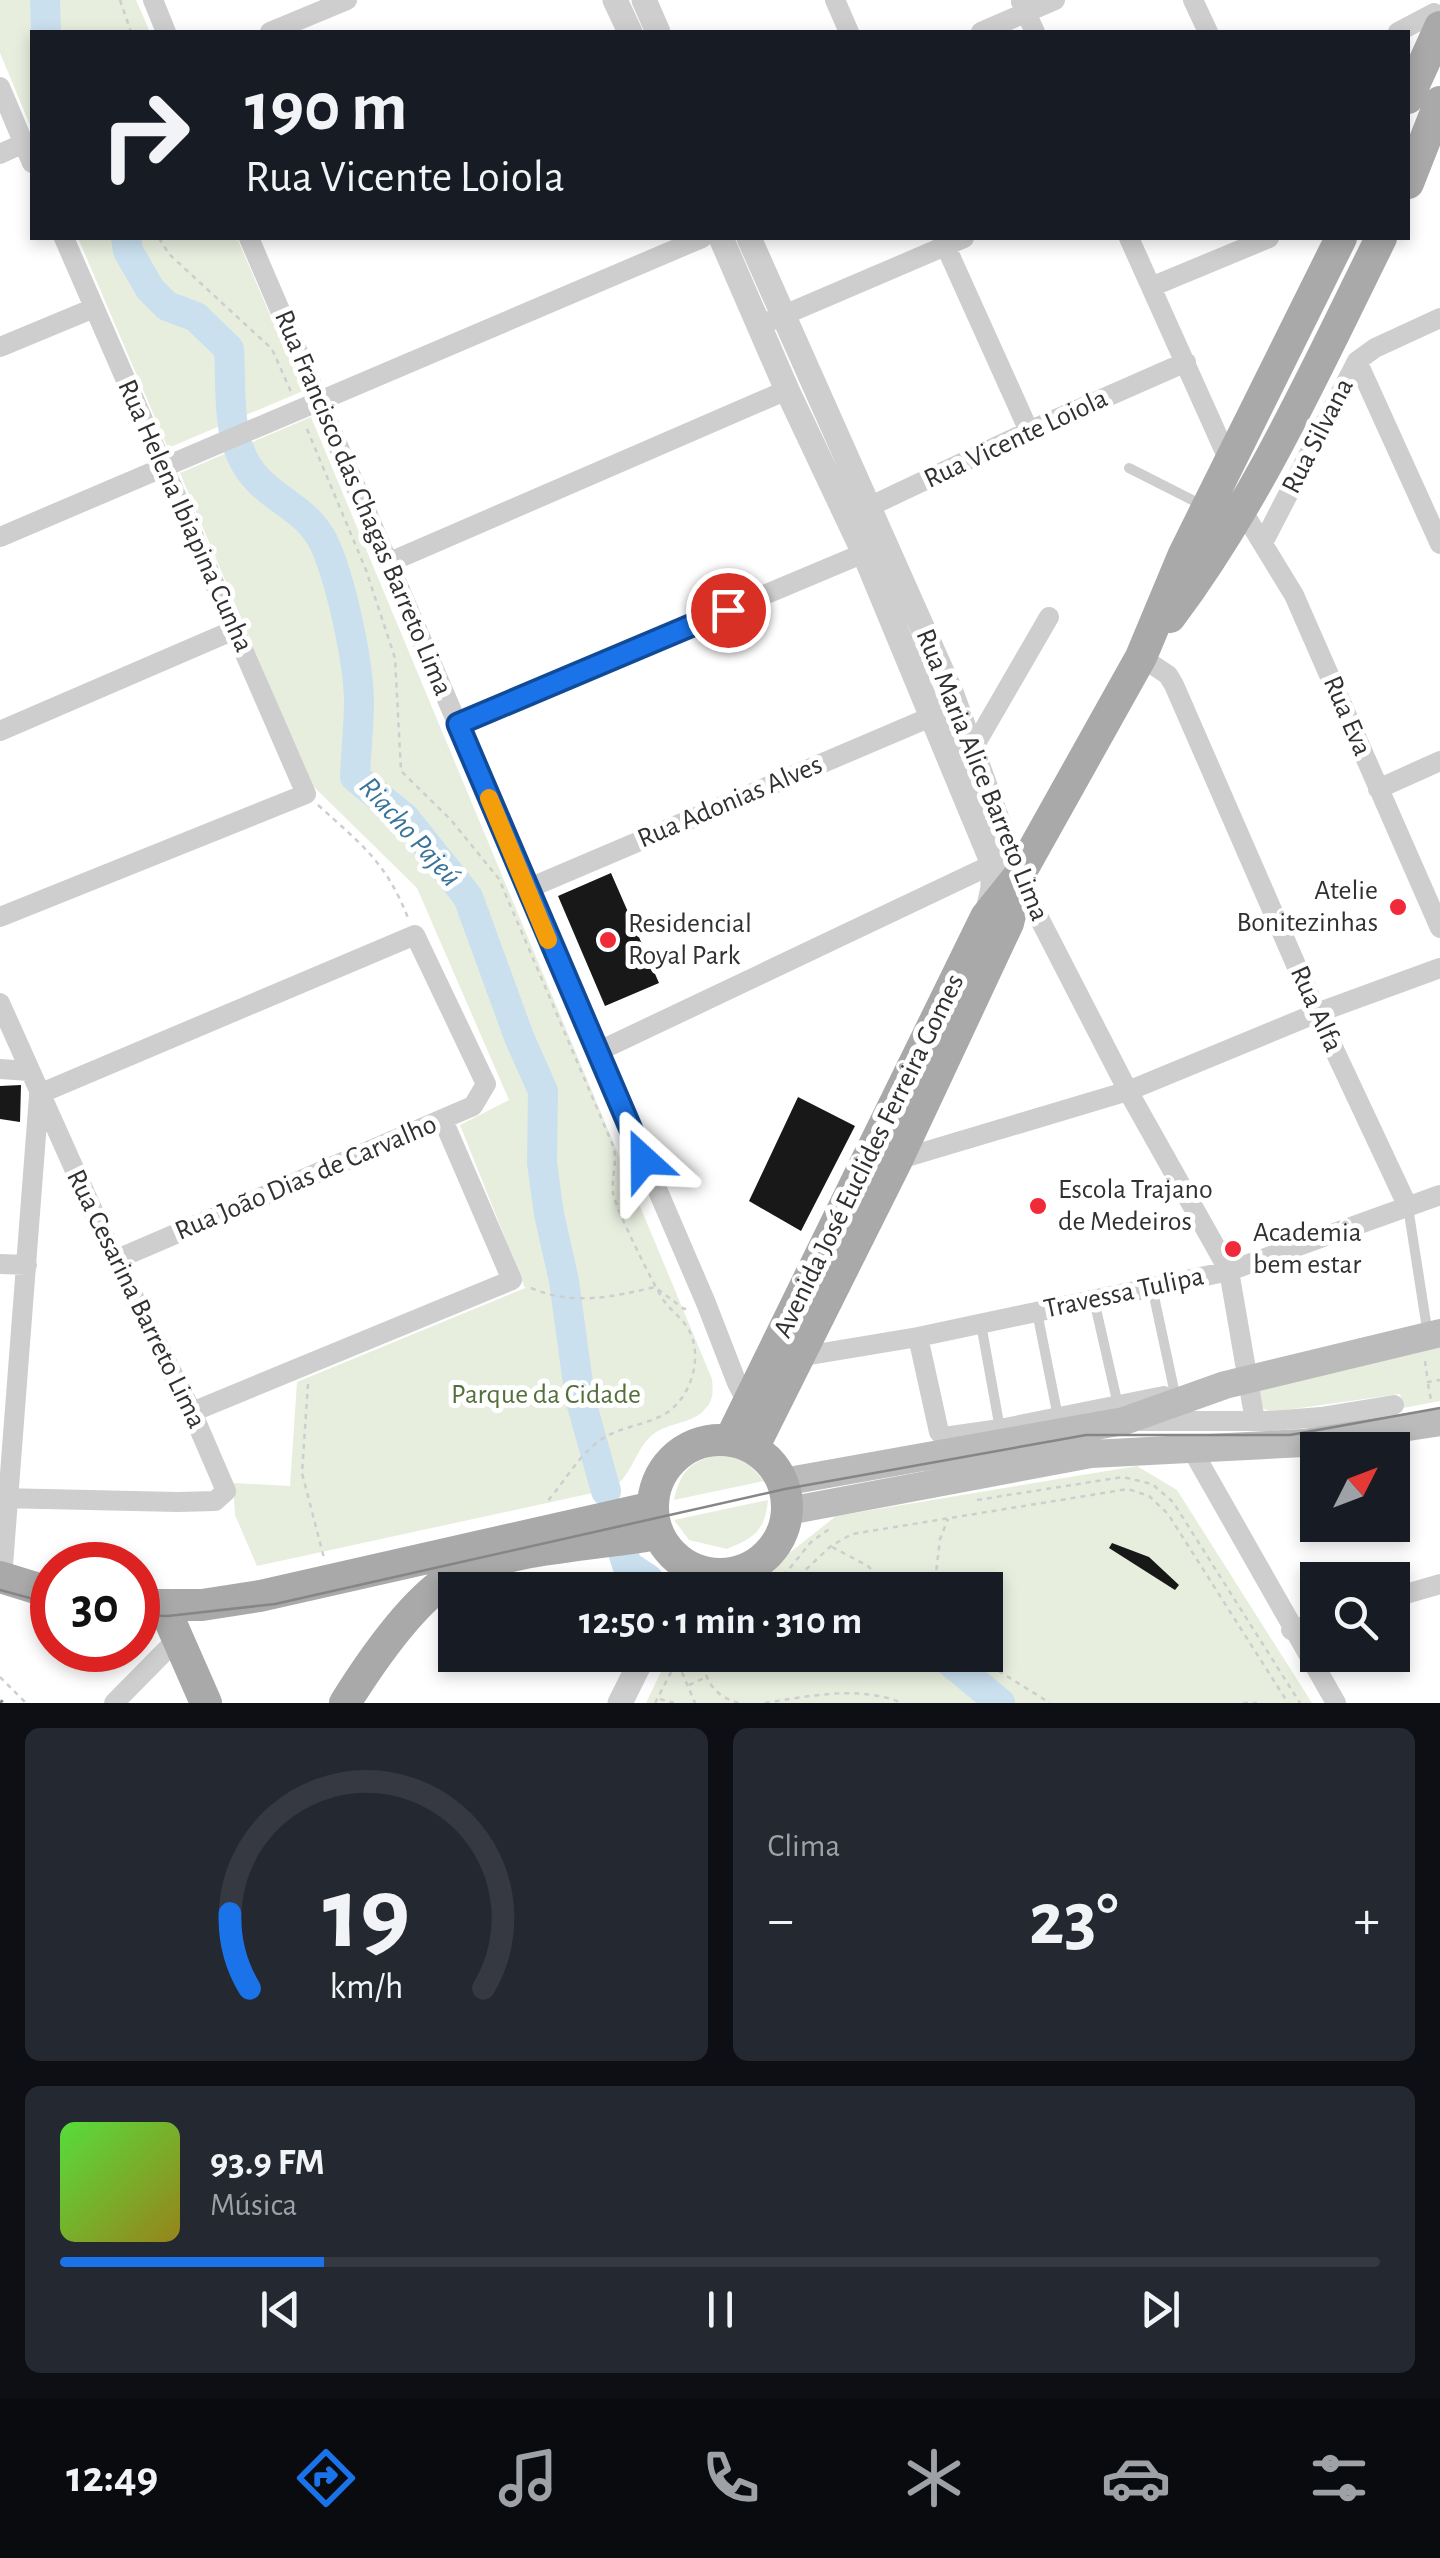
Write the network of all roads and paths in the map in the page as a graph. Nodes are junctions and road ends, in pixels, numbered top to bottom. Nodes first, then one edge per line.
1 (120, 0) edge
2 (153, 0) edge
3 (347, 0) edge
4 (616, 0) edge
5 (644, 0) edge
6 (835, 0) edge
7 (1055, 0) edge
8 (1192, 0) edge
9 (1023, 6) edge
10 (1436, 15) edge
11 (131, 30) edge
12 (165, 30) edge
13 (275, 30) edge
14 (629, 30) edge
15 (657, 30) edge
16 (848, 30) edge
17 (984, 30) edge
18 (1034, 30) edge
19 (1207, 30) edge
20 (1402, 30) edge
21 (0, 87) edge
22 (1410, 92) edge
23 (1440, 102) edge
24 (28, 153) edge
25 (0, 154) edge
26 (1410, 178) edge
27 (65, 240) edge
28 (160, 240) edge
29 (251, 240) edge
30 (697, 240) edge
31 (722, 240) edge
32 (750, 240) edge
33 (951, 240) edge
34 (1129, 240) edge
35 (1264, 240) edge
36 (1339, 240) edge
37 (1380, 240) edge
38 (1152, 287) junction
39 (94, 308) junction
40 (1440, 318) edge
41 (771, 321) junction
42 (0, 347) edge
43 (1186, 362) junction
44 (1357, 362) junction
45 (787, 390) junction
46 (319, 400) junction
47 (298, 409) junction
48 (1030, 431) junction
49 (1230, 461) junction
50 (164, 466) junction
51 (1129, 468) dead end
52 (1206, 507) junction
53 (1242, 510) junction
54 (859, 512) junction
55 (0, 538) edge
56 (1264, 541) junction
57 (1440, 543) edge
58 (864, 553) junction
59 (390, 562) junction
60 (1049, 617) dead end
61 (234, 630) junction
62 (1141, 657) junction
63 (932, 716) junction
64 (458, 724) junction
65 (0, 730) edge
66 (972, 750) junction
67 (1440, 760) edge
68 (1378, 789) junction
69 (306, 794) junction
70 (1005, 871) junction
71 (527, 889) junction
72 (1433, 894) edge
73 (0, 917) edge
74 (1440, 928) edge
75 (414, 935) junction
76 (1440, 968) edge
77 (0, 1003) edge
78 (1317, 1013) junction
79 (596, 1052) junction
80 (0, 1069) edge
81 (29, 1071) junction
82 (1128, 1091) junction
83 (42, 1100) junction
84 (444, 1120) junction
85 (897, 1160) junction
86 (1440, 1195) edge
87 (1408, 1208) junction
88 (115, 1260) junction
89 (0, 1264) edge
90 (27, 1266) junction
91 (1229, 1271) junction
92 (512, 1280) junction
93 (1152, 1286) junction
94 (655, 1287) junction
95 (1094, 1300) junction
96 (706, 1304) junction
97 (1037, 1312) junction
98 (981, 1324) junction
99 (1430, 1336) edge
100 (918, 1337) junction
101 (798, 1358) junction
102 (310, 1362) junction
103 (1440, 1380) edge
104 (1237, 1382) junction
105 (1440, 1392) edge
106 (1175, 1394) junction
107 (1430, 1394) dead end
108 (1394, 1405) dead end
109 (192, 1412) junction
110 (1121, 1413) junction
111 (1058, 1417) junction
112 (1256, 1421) junction
113 (1440, 1422) edge
114 (1000, 1429) junction
115 (748, 1430) junction
116 (1190, 1448) junction
117 (786, 1497) junction
118 (5, 1498) edge
119 (973, 1500) dead end
120 (540, 1510) dead end
121 (948, 1518) junction
122 (656, 1520) junction
123 (842, 1521) dead end
124 (831, 1546) junction
125 (680, 1572) edge
126 (730, 1572) edge
127 (787, 1572) edge
128 (803, 1572) edge
129 (874, 1572) edge
130 (936, 1572) edge
131 (1, 1578) edge
132 (329, 1580) junction
133 (1440, 1584) edge
134 (30, 1587) edge
135 (1410, 1593) edge
136 (160, 1605) edge
137 (160, 1617) edge
138 (1300, 1627) edge
139 (1291, 1630) junction
140 (178, 1638) junction
141 (636, 1672) edge
142 (672, 1672) edge
143 (682, 1672) edge
144 (706, 1672) edge
145 (1000, 1672) edge
146 (0, 1677) edge
147 (706, 1677) junction
148 (688, 1685) junction
149 (657, 1701) edge
150 (26, 1703) edge
151 (114, 1703) edge
152 (206, 1703) edge
153 (345, 1703) edge
154 (620, 1703) edge
155 (674, 1703) edge
156 (695, 1703) edge
157 (739, 1703) edge
158 (765, 1703) edge
159 (902, 1703) edge
160 (1050, 1703) edge
161 (1244, 1703) edge
162 (1256, 1703) edge
163 (1288, 1703) edge
164 (1300, 1703) edge
165 (1336, 1703) edge

1 - 11 path
2 - 12 street
3 - 13 street
4 - 14 street
5 - 15 street
6 - 16 street
7 - 9 street
8 - 19 street
9 - 17 street
9 - 18 street
10 - 20 street
10 - 22 main road
21 - 24 street
23 - 26 main road
24 - 25 street
27 - 39 street, Rua Helena Ibiapina Cunha
28 - 47 path
29 - 46 street, Rua Francisco das Chagas Barreto Lima
30 - 46 street
31 - 41 street, Rua Maria Alice Barreto Lima
32 - 41 street, Rua Maria Alice Barreto Lima
33 - 41 street
33 - 48 street
34 - 38 street
35 - 38 street
36 - 49 main road, Avenida José Euclides Ferreira Gomes
37 - 53 main road, Avenida José Euclides Ferreira Gomes
38 - 43 street
39 - 42 street
39 - 50 street, Rua Helena Ibiapina Cunha
40 - 44 street, Rua Silvana
41 - 45 street, Rua Maria Alice Barreto Lima
41 - 54 street, Rua Maria Alice Barreto Lima
43 - 48 street, Rua Vicente Loiola
43 - 49 street
44 - 56 street, Rua Silvana
44 - 57 street
45 - 54 street, Rua Maria Alice Barreto Lima
45 - 59 street
46 - 47 street
46 - 59 street, Rua Francisco das Chagas Barreto Lima
47 - 50 street
47 - 94 path
48 - 54 street, Rua Vicente Loiola
49 - 52 main road, Avenida José Euclides Ferreira Gomes
50 - 55 street
50 - 61 street, Rua Helena Ibiapina Cunha
51 - 52 lane
52 - 62 main road, Avenida José Euclides Ferreira Gomes
53 - 56 street, Rua Eva
53 - 62 main road, Avenida José Euclides Ferreira Gomes
54 - 58 street, Rua Maria Alice Barreto Lima
54 - 66 street, Rua Maria Alice Barreto Lima
56 - 68 street, Rua Eva
58 - 63 street, Rua Maria Alice Barreto Lima
58 - 64 street
59 - 64 street, Rua Francisco das Chagas Barreto Lima
60 - 66 street
61 - 65 street
61 - 69 street, Rua Helena Ibiapina Cunha
62 - 70 main road, Avenida José Euclides Ferreira Gomes
62 - 78 street, Rua Alfa
63 - 70 street, Rua Maria Alice Barreto Lima
63 - 71 street, Rua Adonias Alves
64 - 71 street, Rua Francisco das Chagas Barreto Lima
66 - 70 street, Rua Maria Alice Barreto Lima
67 - 68 street
68 - 72 street, Rua Eva
69 - 73 street
69 - 75 path
70 - 79 street
70 - 82 street, Rua Maria Alice Barreto Lima
70 - 85 main road, Avenida José Euclides Ferreira Gomes
70 - 115 main road, Avenida José Euclides Ferreira Gomes
71 - 79 street, Rua Francisco das Chagas Barreto Lima
72 - 74 street, Rua Eva
75 - 83 street
75 - 84 street, Rua João Dias de Carvalho
76 - 78 street
77 - 81 street, Rua Cesarina Barreto Lima
78 - 82 street
78 - 87 street, Rua Alfa
79 - 96 street, Rua Francisco das Chagas Barreto Lima
80 - 81 street
81 - 83 street, Rua Cesarina Barreto Lima
82 - 85 street
82 - 91 street, Rua Maria Alice Barreto Lima
83 - 88 street, Rua Cesarina Barreto Lima
83 - 90 street
84 - 88 street, Rua João Dias de Carvalho
84 - 92 street
85 - 101 main road, Avenida José Euclides Ferreira Gomes
86 - 87 street, Travessa Tulipa
87 - 91 street, Travessa Tulipa
87 - 99 lane
88 - 109 street, Rua Cesarina Barreto Lima
89 - 90 street
90 - 118 street
91 - 93 street, Travessa Tulipa
91 - 104 street, Rua Maria Alice Barreto Lima
92 - 94 path
92 - 102 street
93 - 95 street, Travessa Tulipa
93 - 106 lane
94 - 96 path
94 - 120 path
95 - 97 street, Travessa Tulipa
95 - 110 lane
96 - 115 street, Rua Francisco das Chagas Barreto Lima
97 - 98 street, Travessa Tulipa
97 - 111 lane
98 - 100 street, Travessa Tulipa
98 - 114 lane
99 - 103 path
99 - 104 main road
100 - 101 street, Travessa Tulipa
100 - 114 street
101 - 115 main road, Avenida José Euclides Ferreira Gomes
102 - 109 street
102 - 132 path
104 - 106 street
104 - 110 main road
104 - 112 street, Rua Maria Alice Barreto Lima
105 - 107 path
106 - 110 street
108 - 112 street
109 - 118 street, Rua Cesarina Barreto Lima
110 - 111 street
110 - 112 street
110 - 117 main road
111 - 114 street
113 - 116 main road
115 - 117 main road
115 - 122 main road
116 - 117 main road
116 - 139 street
117 - 126 main road
118 - 131 street
119 - 164 path
121 - 124 path
121 - 130 path
121 - 163 path
122 - 125 main road
122 - 132 main road
122 - 153 main road
123 - 127 path
124 - 128 path
124 - 129 path
131 - 134 main road
132 - 136 main road
133 - 135 street
137 - 140 main road
138 - 139 street
139 - 165 street
140 - 151 street
140 - 152 main road
141 - 154 street
142 - 149 path
143 - 148 path
144 - 147 path
145 - 160 path
146 - 150 path
147 - 148 path
147 - 157 path
148 - 156 path
149 - 155 path
158 - 159 path
161 - 162 path

